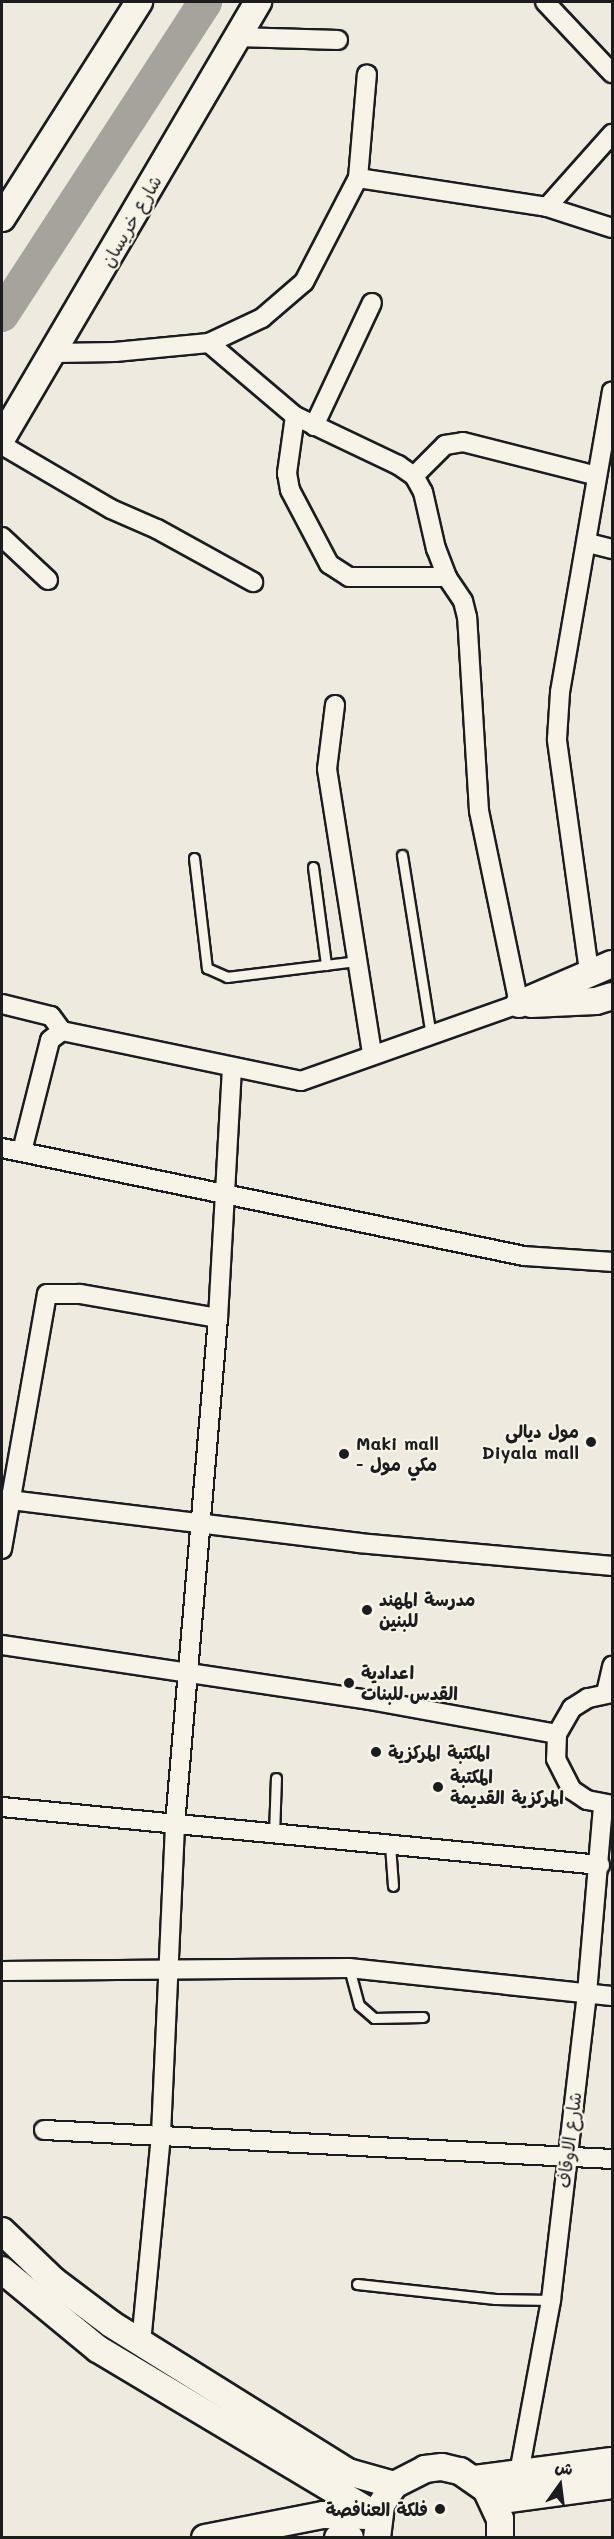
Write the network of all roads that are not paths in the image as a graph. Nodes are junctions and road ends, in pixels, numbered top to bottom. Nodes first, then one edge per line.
1 (139, 2) edge
2 (258, 2) edge
3 (545, 2) edge
4 (237, 37) junction
5 (338, 40) dead end
6 (612, 72) edge
7 (368, 74) dead end
8 (612, 134) edge
9 (358, 177) junction
10 (547, 207) junction
11 (2, 218) edge
12 (612, 228) edge
13 (372, 303) dead end
14 (209, 343) junction
15 (55, 353) junction
16 (612, 391) edge
17 (295, 416) junction
18 (314, 426) junction
19 (2, 438) edge
20 (2, 445) edge
21 (414, 476) junction
22 (597, 476) junction
23 (2, 537) edge
24 (588, 543) junction
25 (612, 549) edge
26 (447, 577) junction
27 (48, 580) dead end
28 (253, 582) dead end
29 (335, 705) dead end
30 (402, 855) dead end
31 (194, 858) dead end
32 (313, 867) dead end
33 (358, 961) junction
34 (326, 965) junction
35 (601, 967) edge
36 (612, 996) edge
37 (2, 1004) edge
38 (519, 1004) junction
39 (62, 1031) junction
40 (431, 1036) junction
41 (372, 1054) junction
42 (232, 1067) junction
43 (2, 1148) edge
44 (22, 1151) junction
45 (225, 1196) junction
46 (612, 1262) edge
47 (219, 1318) junction
48 (7, 1500) edge
49 (203, 1524) junction
50 (2, 1550) edge
51 (612, 1566) edge
52 (2, 1644) edge
53 (612, 1666) edge
54 (187, 1672) junction
55 (609, 1693) edge
56 (558, 1734) junction
57 (276, 1778) dead end
58 (608, 1805) edge
59 (2, 1807) edge
60 (175, 1824) junction
61 (274, 1834) junction
62 (390, 1845) junction
63 (600, 1865) junction
64 (393, 1886) dead end
65 (349, 1968) junction
66 (169, 1969) junction
67 (2, 1971) edge
68 (587, 1993) junction
69 (612, 1996) edge
70 (423, 2017) dead end
71 (44, 2130) dead end
72 (161, 2134) junction
73 (566, 2158) junction
74 (612, 2159) edge
75 (2, 2231) edge
76 (2, 2270) edge
77 (357, 2284) dead end
78 (551, 2300) junction
79 (141, 2343) junction
80 (612, 2461) edge
81 (519, 2473) junction
82 (476, 2479) junction
83 (394, 2486) junction
84 (612, 2486) edge
85 (494, 2501) junction
86 (377, 2524) edge
87 (205, 2538) edge
88 (338, 2538) edge
89 (350, 2538) edge
90 (500, 2538) edge

1 - 11 street
2 - 4 street, شارع خريسان
3 - 6 street
4 - 5 street
4 - 15 street, شارع خريسان
7 - 9 street
8 - 10 street
9 - 10 street
9 - 14 street
10 - 12 street
13 - 18 street
14 - 15 street
14 - 17 street
15 - 19 street, شارع خريسان
16 - 22 street
17 - 18 street
17 - 26 street
18 - 21 street
20 - 28 street
21 - 22 street
21 - 26 street
22 - 24 street
23 - 27 street
24 - 25 street
24 - 35 street
26 - 38 street
29 - 33 street
30 - 40 lane
31 - 34 lane
32 - 34 lane
33 - 34 lane
33 - 41 street
35 - 38 street
36 - 38 street
37 - 39 street
38 - 40 street
39 - 42 street
39 - 44 street
40 - 41 street
41 - 42 street
42 - 45 street
43 - 44 street
44 - 45 street
45 - 46 street
45 - 47 street
47 - 48 street
47 - 49 street
48 - 49 street
48 - 50 street
49 - 51 street
49 - 54 street
52 - 54 street
53 - 55 street
54 - 56 street
54 - 60 street
55 - 56 street
56 - 58 street
57 - 61 lane
58 - 63 street, شارع الاوقاف
59 - 60 street
60 - 61 street
60 - 66 street
61 - 62 street
62 - 63 street
62 - 64 lane
63 - 68 street, شارع الاوقاف
65 - 66 street
65 - 68 street
65 - 70 lane
66 - 67 street
66 - 72 street
68 - 69 street
68 - 73 street, شارع الاوقاف
71 - 72 street
72 - 73 street
72 - 79 street
73 - 74 street
73 - 78 street, شارع الاوقاف
75 - 79 street
76 - 86 street
77 - 78 lane
78 - 81 street, شارع الاوقاف
79 - 83 street
80 - 81 street
81 - 82 street
82 - 83 street
82 - 85 street
83 - 86 street
84 - 85 street
85 - 90 street
86 - 87 street
88 - 89 street

